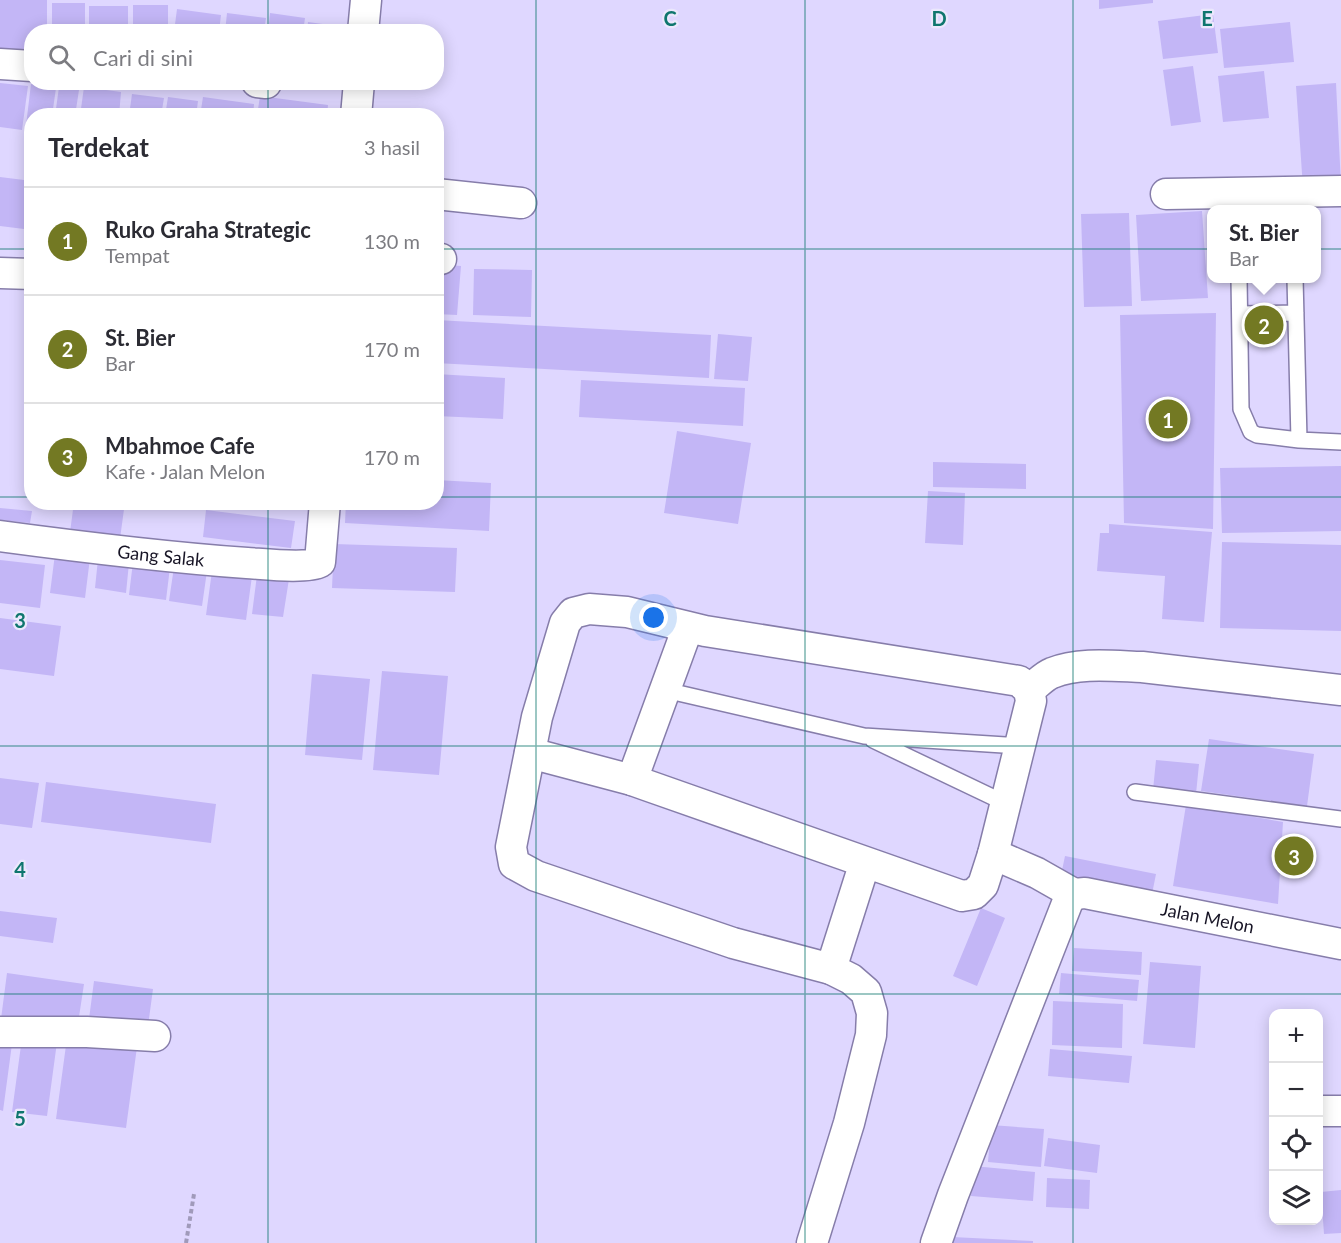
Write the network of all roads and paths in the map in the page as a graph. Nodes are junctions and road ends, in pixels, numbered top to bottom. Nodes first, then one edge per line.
1 (366, 0) edge
2 (364, 24) edge
3 (0, 64) edge
4 (24, 66) edge
5 (358, 90) edge
6 (357, 108) edge
7 (1341, 191) edge
8 (1166, 194) dead end
9 (444, 195) edge
10 (1236, 201) edge
11 (1293, 201) edge
12 (521, 203) dead end
13 (0, 273) edge
14 (24, 274) edge
15 (1239, 283) edge
16 (1295, 283) edge
17 (1296, 313) junction
18 (1240, 314) junction
19 (1299, 440) junction
20 (1341, 442) edge
21 (324, 510) edge
22 (0, 536) edge
23 (688, 627) junction
24 (665, 690) junction
25 (1029, 690) junction
26 (1341, 690) edge
27 (864, 736) junction
28 (1020, 746) junction
29 (530, 753) junction
30 (632, 780) junction
31 (1136, 792) dead end
32 (1005, 803) junction
33 (1341, 819) edge
34 (993, 855) junction
35 (865, 862) junction
36 (1074, 894) junction
37 (1341, 944) edge
38 (831, 969) junction
39 (0, 1032) edge
40 (155, 1036) dead end
41 (1323, 1111) edge
42 (1341, 1111) edge
43 (194, 1194) dead end
44 (186, 1243) edge
45 (812, 1243) edge
46 (936, 1243) edge

1 - 2 street
3 - 4 street
5 - 6 street
7 - 11 street
8 - 10 street
9 - 12 street
10 - 11 street
13 - 14 street
15 - 18 lane
16 - 17 lane
17 - 18 lane
17 - 19 lane
18 - 19 lane
19 - 20 lane
21 - 22 street, Gang Salak
23 - 24 street
23 - 25 street
23 - 29 street
24 - 27 lane
24 - 30 street
25 - 26 street
25 - 28 street
27 - 28 lane
27 - 32 lane
28 - 32 street
29 - 30 street
29 - 38 street
30 - 35 street
31 - 33 lane
32 - 34 street
34 - 35 street
34 - 36 street
35 - 38 street
36 - 37 street, Jalan Melon
36 - 46 street
38 - 45 street
39 - 40 street
41 - 42 street
43 - 44 path

